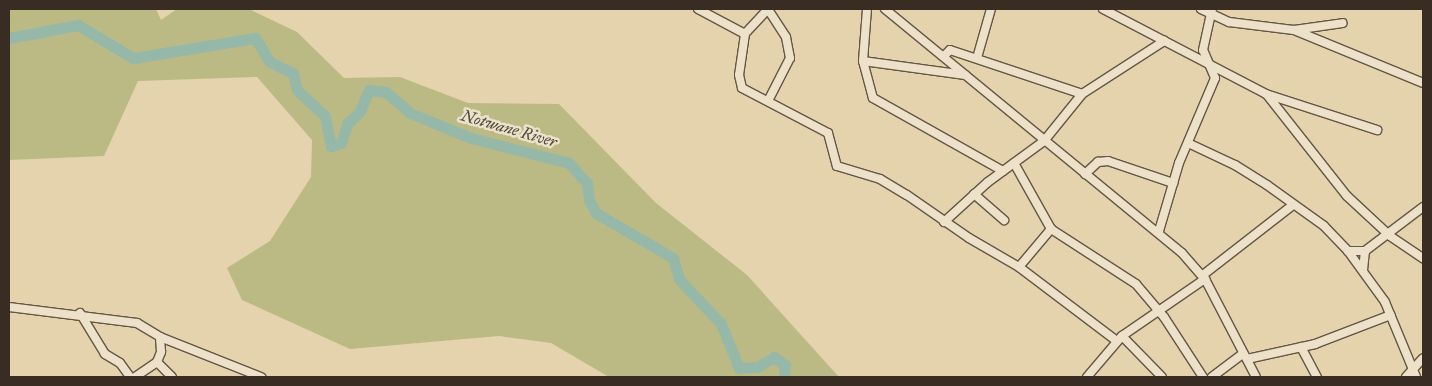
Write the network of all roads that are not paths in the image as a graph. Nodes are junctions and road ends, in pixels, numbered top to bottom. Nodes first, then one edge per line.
1 (698, 9) edge
2 (768, 9) edge
3 (867, 9) edge
4 (885, 9) edge
5 (982, 9) edge
6 (1103, 9) edge
7 (1201, 9) edge
8 (990, 12) edge
9 (1212, 12) edge
10 (1343, 23) dead end
11 (1294, 30) junction
12 (745, 34) junction
13 (1164, 41) junction
14 (944, 56) junction
15 (976, 58) junction
16 (863, 61) junction
17 (1212, 67) junction
18 (965, 75) junction
19 (1423, 83) edge
20 (1082, 94) junction
21 (1266, 94) junction
22 (768, 101) junction
23 (1376, 130) dead end
24 (1044, 141) junction
25 (1188, 143) junction
26 (1014, 163) junction
27 (1003, 171) junction
28 (1085, 174) junction
29 (1173, 183) junction
30 (974, 194) junction
31 (1293, 205) junction
32 (1422, 212) edge
33 (1004, 220) dead end
34 (944, 222) junction
35 (1051, 229) junction
36 (1159, 232) junction
37 (1390, 236) junction
38 (1348, 251) junction
39 (1365, 252) junction
40 (1423, 258) edge
41 (1019, 266) junction
42 (1363, 270) junction
43 (1204, 277) junction
44 (9, 307) edge
45 (1158, 309) junction
46 (80, 313) junction
47 (1390, 315) junction
48 (160, 337) junction
49 (1119, 338) junction
50 (1301, 347) junction
51 (1245, 356) junction
52 (1423, 358) edge
53 (157, 362) junction
54 (1414, 374) edge
55 (130, 377) edge
56 (135, 377) edge
57 (172, 377) edge
58 (261, 377) edge
59 (1088, 377) edge
60 (1162, 377) edge
61 (1203, 377) edge
62 (1212, 377) edge
63 (1256, 377) edge
64 (1317, 377) edge
65 (1406, 377) edge

1 - 12 street
2 - 12 street
2 - 22 street
3 - 16 street
4 - 14 street
5 - 8 street
6 - 13 street
7 - 9 street
8 - 15 street
9 - 11 street
9 - 17 street
10 - 11 street
11 - 19 street
12 - 22 street
13 - 17 street
13 - 20 street
14 - 15 street
14 - 18 street
15 - 20 street
16 - 18 street
16 - 27 street
17 - 21 street
17 - 25 street
18 - 24 street
20 - 24 street
21 - 23 street
21 - 37 street
22 - 34 street
24 - 26 street
24 - 28 street
25 - 29 street
25 - 31 street
26 - 27 street
26 - 35 street
27 - 30 street
28 - 29 street
28 - 36 street
29 - 36 street
30 - 33 street
30 - 34 street
31 - 38 street
31 - 43 street
32 - 37 street
34 - 41 street
35 - 41 street
35 - 45 street
36 - 43 street
37 - 39 street
37 - 40 street
38 - 39 street
38 - 42 street
39 - 42 street
41 - 49 street
42 - 47 street
43 - 45 street
43 - 51 street
44 - 46 street
45 - 49 street
45 - 61 street
46 - 48 street
46 - 55 street
47 - 50 street
47 - 54 street
48 - 53 street
48 - 58 street
49 - 59 street
49 - 60 street
50 - 51 street
50 - 64 street
51 - 62 street
51 - 63 street
52 - 54 street
53 - 56 street
53 - 57 street
54 - 65 street

